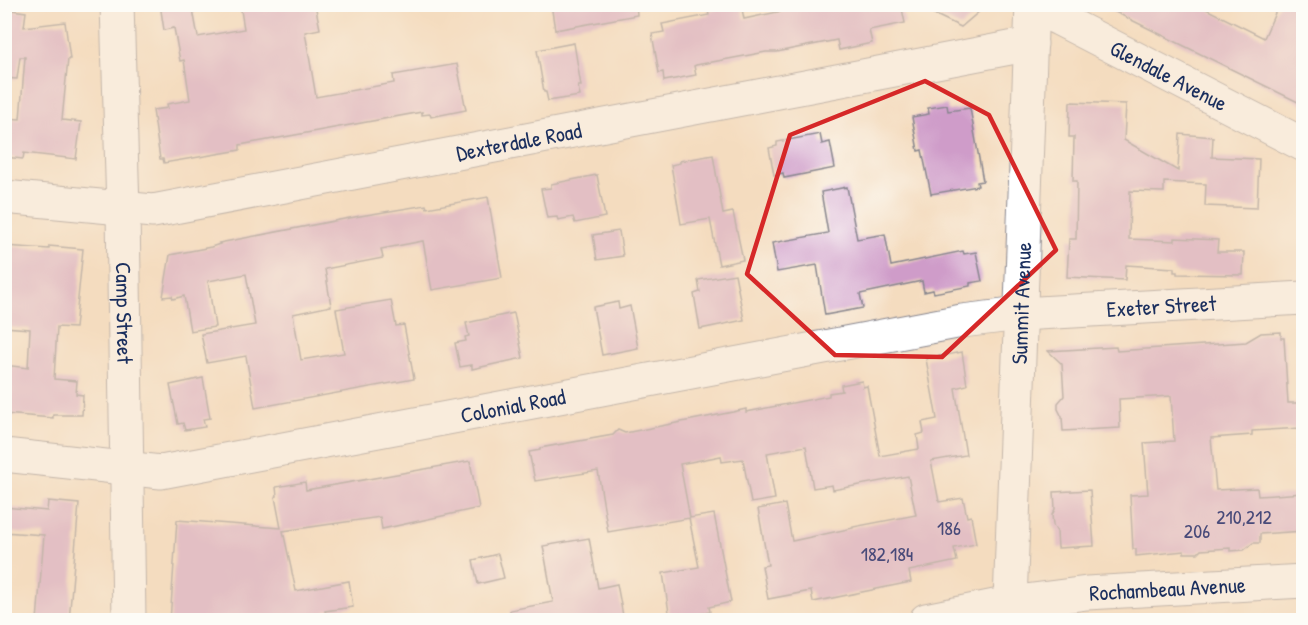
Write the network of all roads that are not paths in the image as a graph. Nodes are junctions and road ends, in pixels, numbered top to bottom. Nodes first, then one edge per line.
1 (117, 4) edge
2 (1032, 6) edge
3 (1031, 44) junction
4 (1304, 145) edge
5 (4, 197) edge
6 (123, 210) junction
7 (1304, 297) edge
8 (1020, 314) junction
9 (4, 455) edge
10 (126, 467) junction
11 (1304, 581) edge
12 (1010, 603) junction
13 (129, 621) edge
14 (926, 621) edge

1 - 6 street, Camp Street
2 - 3 street, Summit Avenue
2 - 4 street, Glendale Avenue
3 - 6 street, Dexterdale Road
3 - 8 street, Summit Avenue
5 - 6 street, Dexterdale Road
6 - 10 street, Camp Street
7 - 8 street, Exeter Street
8 - 10 street, Colonial Road
8 - 12 street, Summit Avenue
9 - 10 street, Colonial Road
10 - 13 street, Camp Street
11 - 12 street, Rochambeau Avenue
12 - 14 street, Rochambeau Avenue

